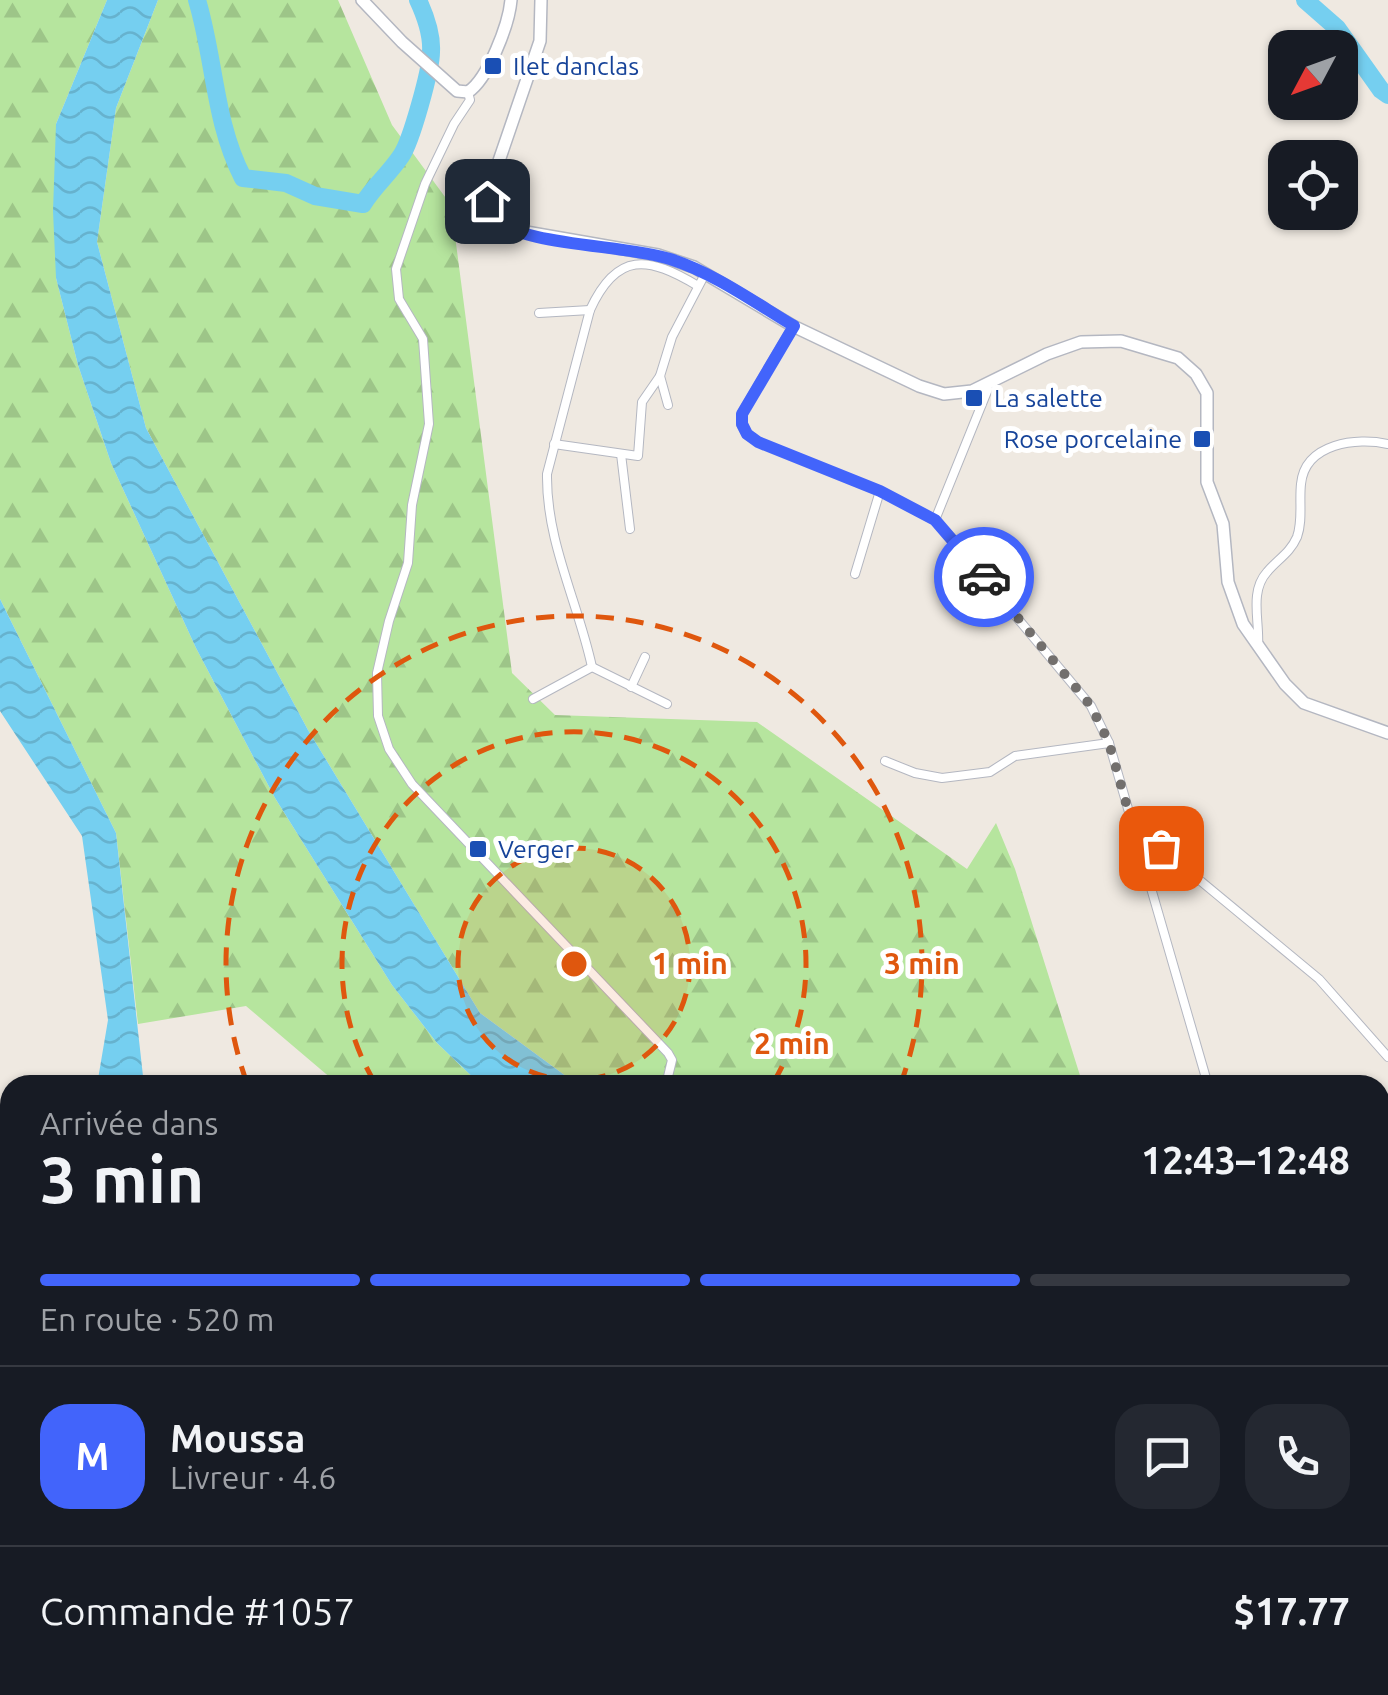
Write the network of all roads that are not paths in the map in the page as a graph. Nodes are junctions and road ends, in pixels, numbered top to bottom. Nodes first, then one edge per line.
1 (362, 0) edge
2 (511, 0) edge
3 (541, 0) edge
4 (468, 92) junction
5 (706, 274) junction
6 (698, 286) junction
7 (590, 310) junction
8 (539, 313) dead end
9 (794, 326) junction
10 (660, 376) junction
11 (987, 385) junction
12 (668, 405) dead end
13 (554, 444) junction
14 (1388, 444) edge
15 (621, 454) junction
16 (880, 491) junction
17 (935, 520) junction
18 (630, 529) dead end
19 (854, 574) dead end
20 (1258, 648) junction
21 (645, 657) dead end
22 (592, 668) junction
23 (631, 687) junction
24 (533, 699) dead end
25 (667, 704) dead end
26 (1388, 734) edge
27 (1109, 743) junction
28 (885, 761) dead end
29 (1132, 824) junction
30 (1388, 1057) edge
31 (668, 1075) edge
32 (1205, 1075) edge

1 - 4 street
2 - 4 street
3 - 5 street
4 - 31 street
5 - 6 street
5 - 9 street
6 - 7 street
6 - 10 street
7 - 8 street
7 - 13 street
9 - 11 street
9 - 16 street
10 - 12 street
10 - 15 street
11 - 17 street
11 - 20 street
13 - 15 street
13 - 22 street
14 - 20 street
15 - 18 street
16 - 17 street
16 - 19 street
17 - 27 street
20 - 26 street
21 - 23 street
22 - 23 street
22 - 24 street
23 - 25 street
27 - 28 street
27 - 29 street
29 - 30 street
29 - 32 street

